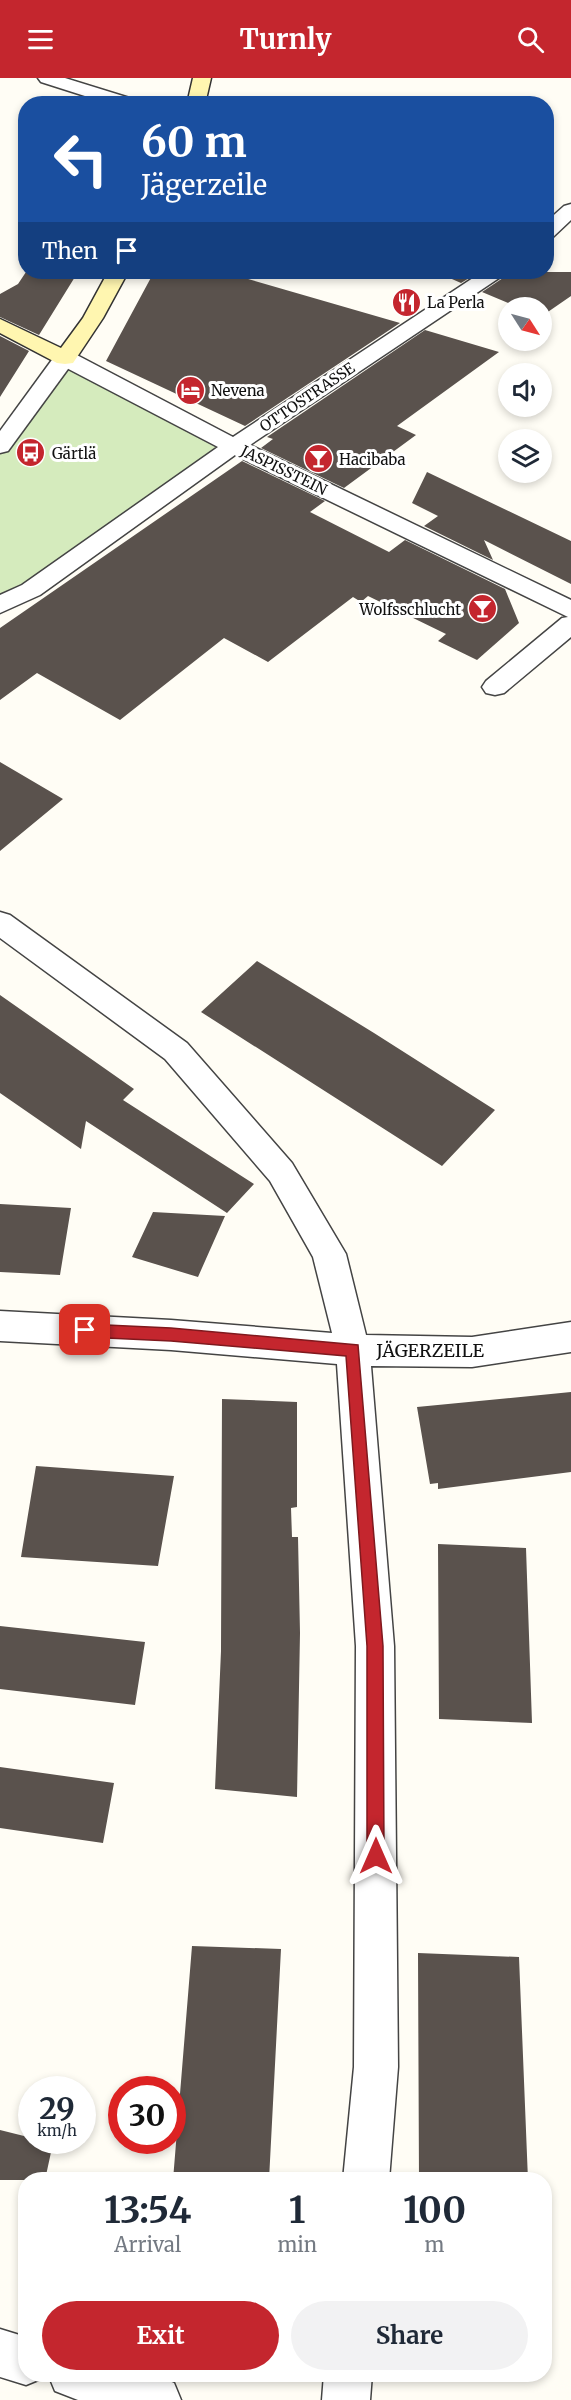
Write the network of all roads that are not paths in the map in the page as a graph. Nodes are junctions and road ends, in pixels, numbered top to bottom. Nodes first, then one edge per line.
1 (47, 78) edge
2 (202, 78) edge
3 (104, 96) edge
4 (198, 96) edge
5 (114, 279) edge
6 (484, 279) edge
7 (0, 325) edge
8 (65, 358) junction
9 (0, 446) edge
10 (234, 446) junction
11 (0, 605) edge
12 (571, 610) edge
13 (571, 624) edge
14 (495, 687) dead end
15 (0, 922) edge
16 (0, 1326) edge
17 (571, 1337) edge
18 (353, 1350) junction
19 (367, 2172) edge
20 (0, 2353) edge
21 (18, 2359) edge
22 (98, 2382) edge
23 (347, 2382) edge
24 (157, 2400) edge
25 (346, 2400) edge

1 - 3 street
2 - 4 main road
5 - 8 main road
6 - 10 street, OTTOSTRASSE
7 - 8 main road, JASPISSTEIN
8 - 9 street
8 - 10 street, JASPISSTEIN
10 - 11 street, OTTOSTRASSE
10 - 12 street, JASPISSTEIN
13 - 14 street
15 - 18 street
16 - 18 street, JÄGERZEILE
17 - 18 street, JÄGERZEILE
18 - 19 street
20 - 21 street
22 - 24 street
23 - 25 street

